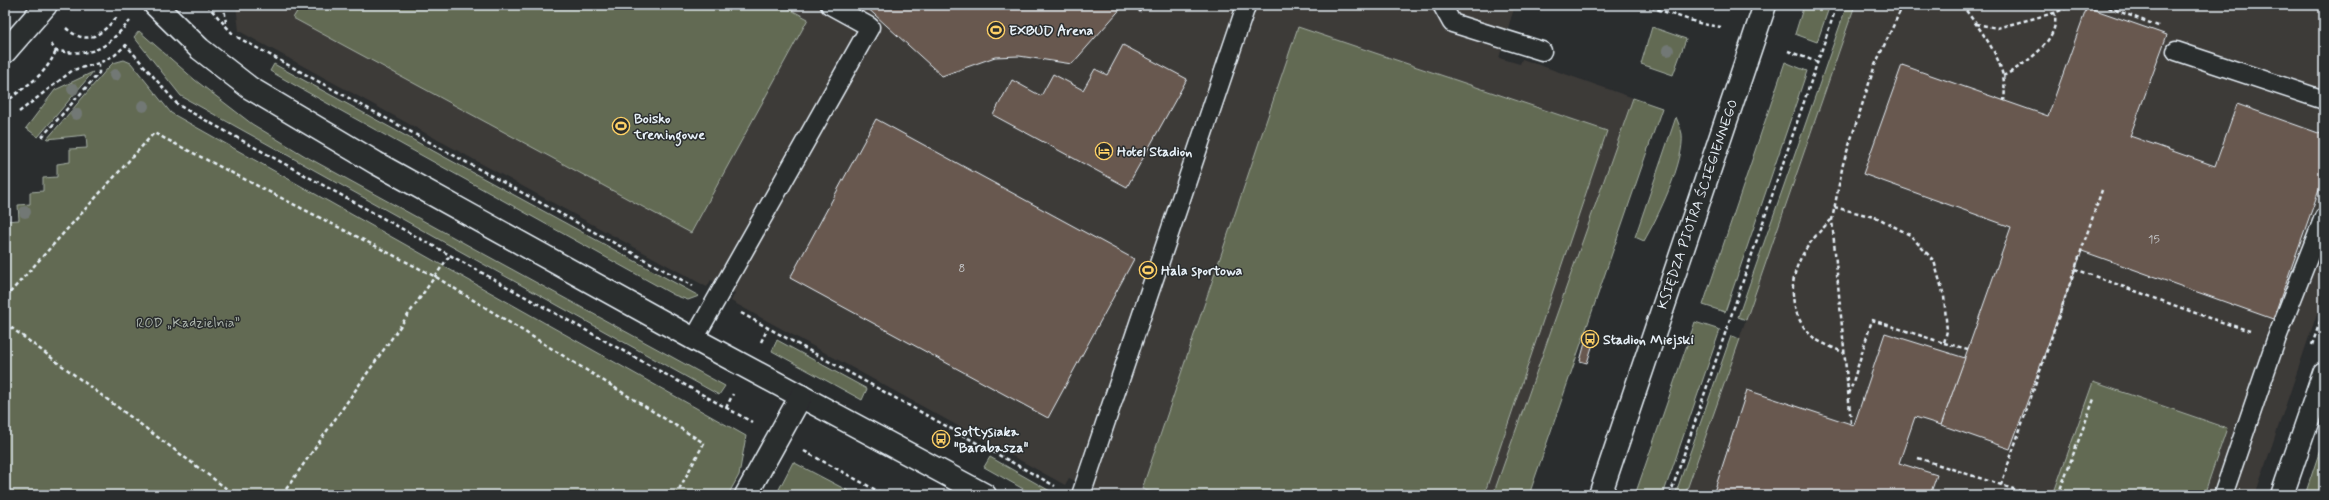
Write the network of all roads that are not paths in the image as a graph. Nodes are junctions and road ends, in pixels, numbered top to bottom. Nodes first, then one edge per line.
1 (46, 5) edge
2 (155, 5) edge
3 (830, 5) edge
4 (1243, 5) edge
5 (1442, 5) edge
6 (1765, 5) edge
7 (1542, 51) dead end
8 (2176, 51) road end
9 (5, 52) edge
10 (2324, 100) edge
11 (2324, 217) edge
12 (694, 339) junction
13 (2324, 373) edge
14 (801, 396) junction
15 (746, 495) edge
16 (985, 495) edge
17 (1081, 495) edge
18 (1600, 495) edge
19 (2223, 495) edge
20 (2282, 495) edge

1 - 9 street
2 - 12 street
3 - 12 lane
4 - 17 lane
5 - 7 lane
6 - 18 street, KSIĘDZA PIOTRA ŚCIEGIENNEGO
8 - 10 lane
11 - 19 lane
12 - 14 street
13 - 20 street
14 - 15 street
14 - 16 street

